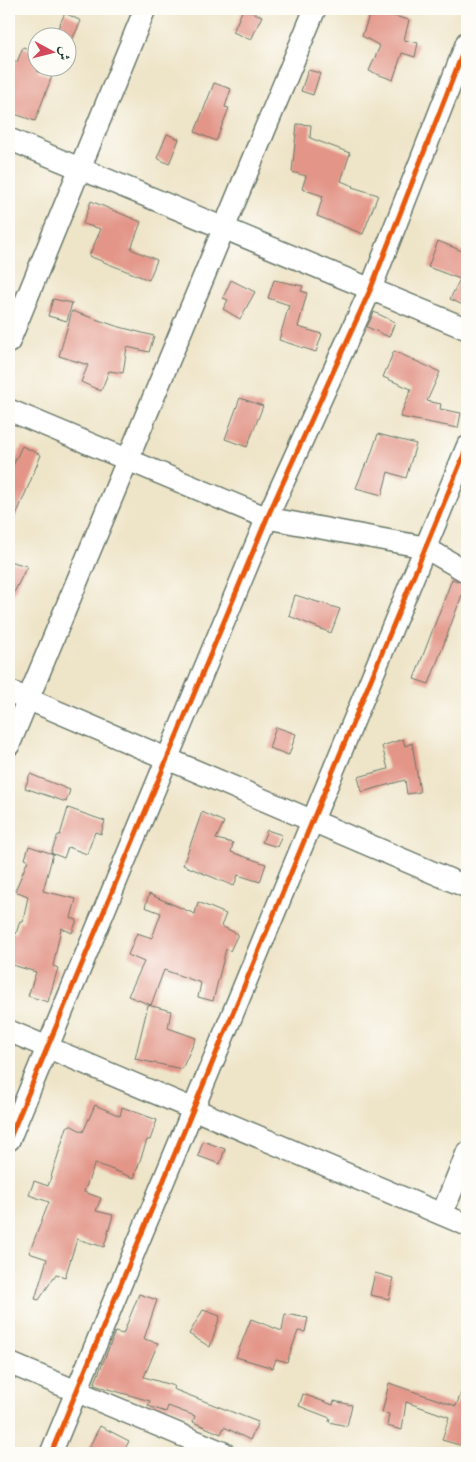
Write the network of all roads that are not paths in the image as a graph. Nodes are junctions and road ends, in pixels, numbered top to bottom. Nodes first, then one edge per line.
1 (145, 9) edge
2 (315, 9) edge
3 (467, 42) edge
4 (9, 139) edge
5 (80, 168) junction
6 (224, 228) junction
7 (371, 288) junction
8 (467, 329) edge
9 (9, 342) edge
10 (9, 410) edge
11 (467, 447) edge
12 (128, 460) junction
13 (267, 518) junction
14 (424, 547) junction
15 (467, 572) edge
16 (18, 695) edge
17 (9, 745) edge
18 (167, 759) junction
19 (313, 822) junction
20 (467, 887) edge
21 (9, 1031) edge
22 (47, 1047) junction
23 (194, 1110) junction
24 (9, 1140) edge
25 (467, 1153) edge
26 (442, 1214) junction
27 (467, 1225) edge
28 (9, 1363) edge
29 (77, 1392) junction
30 (218, 1452) edge
31 (51, 1453) edge

1 - 5 street
2 - 6 street
3 - 7 street
4 - 5 street
5 - 6 street
5 - 9 street
6 - 7 street
6 - 12 street
7 - 8 street
7 - 13 street
10 - 12 street
11 - 14 street
12 - 13 street
12 - 16 street
13 - 14 street
13 - 18 street
14 - 15 street
14 - 19 street
16 - 17 street
16 - 18 street
18 - 19 street
18 - 22 street
19 - 20 street
19 - 23 street
21 - 22 street
22 - 23 street
22 - 24 street
23 - 26 street
23 - 29 street
25 - 26 street
26 - 27 street
28 - 29 street
29 - 30 street
29 - 31 street

